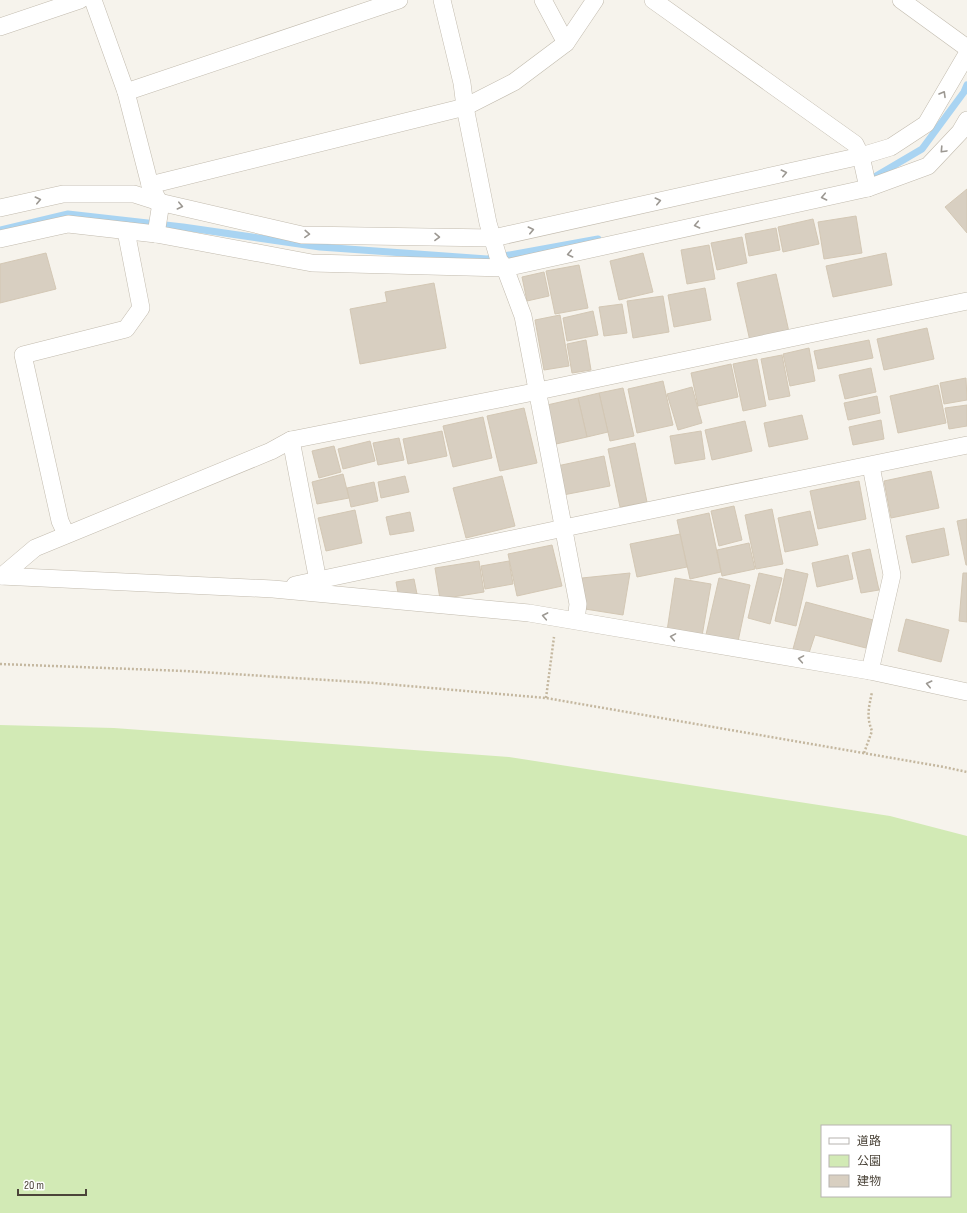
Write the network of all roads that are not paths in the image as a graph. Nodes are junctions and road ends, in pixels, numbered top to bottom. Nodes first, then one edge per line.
1 (80, 0) edge
2 (93, 0) edge
3 (399, 0) edge
4 (442, 0) edge
5 (543, 0) edge
6 (594, 0) edge
7 (653, 0) edge
8 (901, 0) edge
9 (0, 27) edge
10 (566, 43) junction
11 (967, 48) edge
12 (967, 54) edge
13 (126, 92) junction
14 (465, 107) junction
15 (967, 120) edge
16 (862, 160) junction
17 (150, 185) junction
18 (867, 185) junction
19 (160, 205) junction
20 (0, 208) edge
21 (126, 231) junction
22 (156, 232) junction
23 (0, 239) edge
24 (498, 253) junction
25 (967, 301) edge
26 (537, 391) junction
27 (291, 440) junction
28 (967, 445) edge
29 (871, 466) junction
30 (564, 528) junction
31 (66, 534) junction
32 (1, 576) edge
33 (318, 581) junction
34 (273, 589) junction
35 (576, 620) junction
36 (873, 671) junction
37 (967, 692) edge

1 - 9 street
2 - 13 street
3 - 13 street
4 - 14 street
5 - 10 street
6 - 10 street
7 - 16 street
8 - 11 street
10 - 14 street
16 -> 12 street
13 - 17 street
14 - 17 street
14 - 24 street
15 -> 18 street
16 - 18 street
24 -> 16 street
17 - 19 street
18 -> 24 street
20 -> 19 street
19 - 22 street
19 -> 24 street
21 - 22 street
21 - 23 street
21 - 31 street
22 - 24 street
24 - 26 street
25 - 26 street
26 - 27 street
26 - 30 street
27 - 31 street
27 - 33 street
28 - 29 street
29 - 30 street
29 - 36 street
30 - 33 street
30 - 35 street
31 - 32 street
32 - 34 street
33 - 34 street
35 -> 34 street
36 -> 35 street
37 -> 36 street

